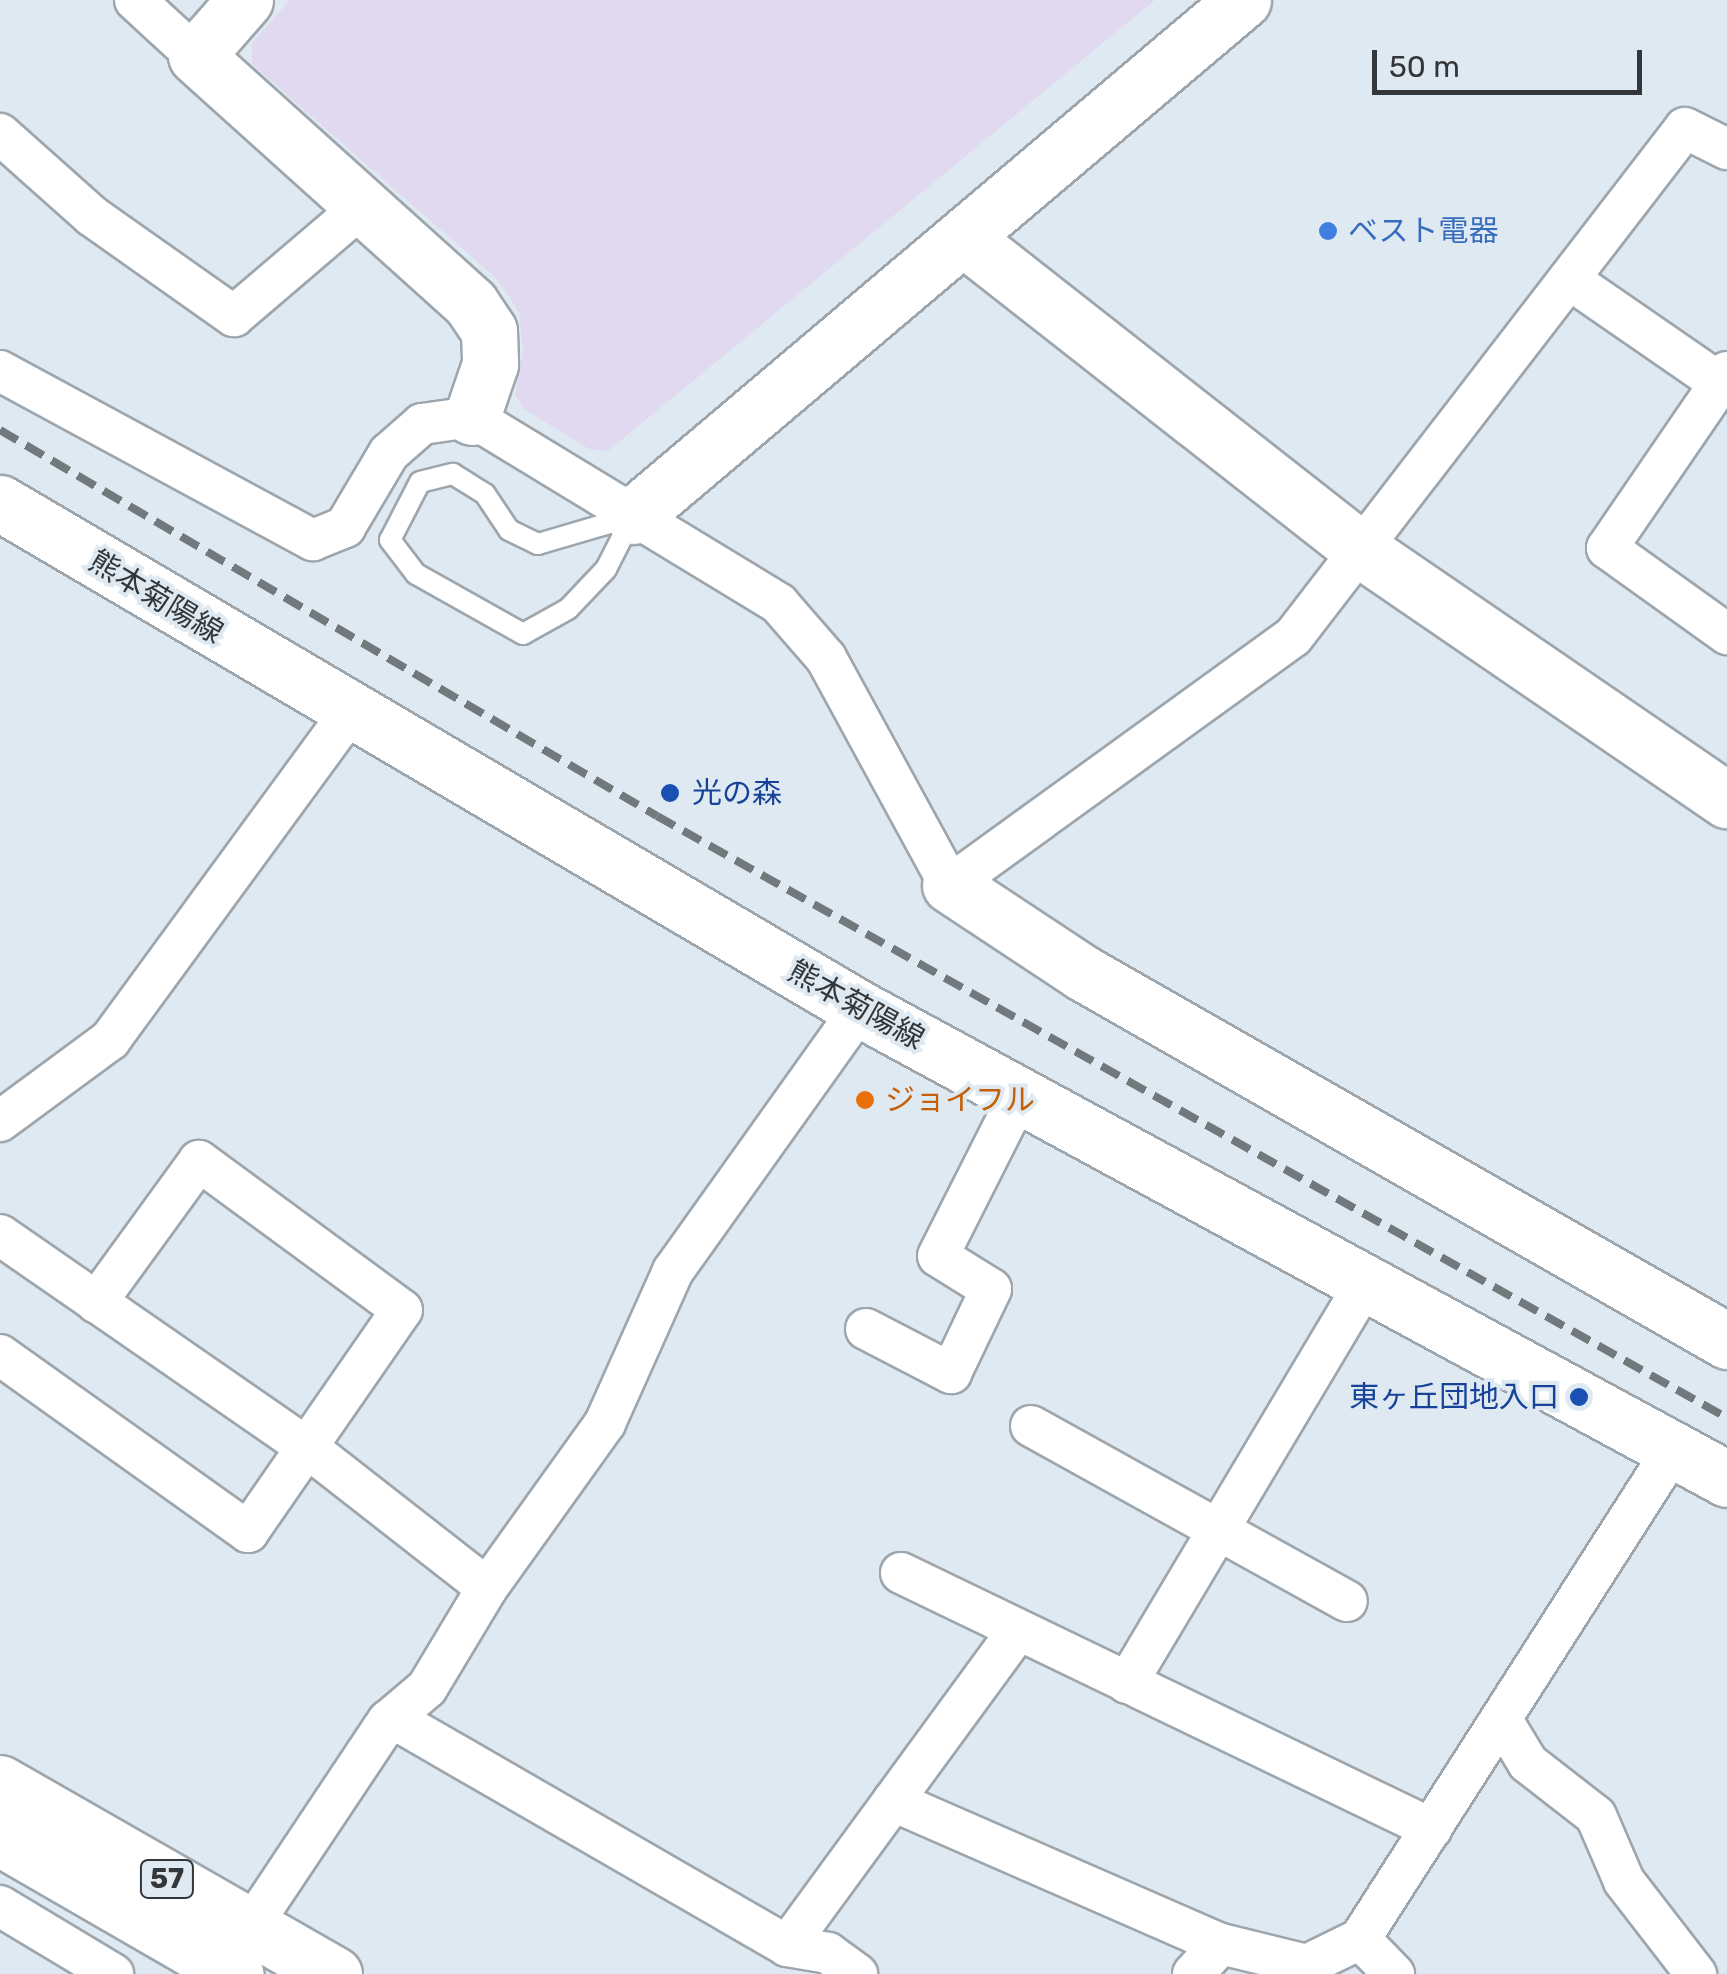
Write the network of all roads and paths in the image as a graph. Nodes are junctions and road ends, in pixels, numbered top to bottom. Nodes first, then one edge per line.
1 (135, 0) edge
2 (246, 0) edge
3 (1243, 0) edge
4 (196, 56) junction
5 (0, 134) edge
6 (1727, 149) edge
7 (362, 206) junction
8 (965, 240) junction
9 (1570, 278) junction
10 (0, 371) edge
11 (1725, 381) edge
12 (472, 417) junction
13 (0, 503) edge
14 (633, 516) junction
15 (1360, 549) junction
16 (1727, 634) edge
17 (350, 712) junction
18 (1727, 800) edge
19 (950, 884) junction
20 (860, 1009) junction
21 (1020, 1094) junction
22 (0, 1121) edge
23 (0, 1236) edge
24 (1368, 1279) junction
25 (96, 1303) junction
26 (866, 1330) dead end
27 (1727, 1340) edge
28 (0, 1355) edge
29 (1032, 1426) dead end
30 (308, 1448) junction
31 (1673, 1450) junction
32 (1727, 1479) edge
33 (1218, 1530) junction
34 (901, 1573) dead end
35 (487, 1588) junction
36 (1347, 1600) dead end
37 (1016, 1633) junction
38 (1127, 1683) junction
39 (396, 1720) junction
40 (1502, 1720) junction
41 (0, 1783) edge
42 (893, 1801) junction
43 (1432, 1829) junction
44 (0, 1838) edge
45 (0, 1906) edge
46 (1360, 1939) junction
47 (1221, 1944) junction
48 (788, 1946) junction
49 (229, 1960) edge
50 (113, 1974) edge
51 (334, 1974) edge
52 (858, 1974) edge
53 (1193, 1974) edge
54 (1394, 1974) edge
55 (1696, 1974) edge

1 - 4 street
2 - 4 main road
3 - 8 main road
4 - 7 main road
5 - 7 street
6 - 9 street
7 - 12 main road
8 - 14 main road
8 - 15 main road
9 - 11 street
9 - 15 street
10 - 12 street
11 - 16 street
12 - 14 street
13 - 17 main road, 熊本菊陽線
14 - 14 lane
14 - 19 street
15 - 18 main road
15 - 19 street
17 - 20 main road, 熊本菊陽線
17 - 22 street
19 - 27 main road
20 - 21 main road, 熊本菊陽線
20 - 35 street
21 - 24 main road, 熊本菊陽線
21 - 26 street
23 - 25 street
24 - 31 main road, 熊本菊陽線
24 - 33 street
25 - 30 street
25 - 30 street
28 - 30 street
29 - 33 street
30 - 35 street
31 - 32 main road, 熊本菊陽線
31 - 40 street
33 - 36 street
33 - 38 street
34 - 37 street
35 - 39 street
37 - 38 street
37 - 42 street
38 - 43 street
39 - 48 street
39 - 49 street
40 - 43 street
40 - 55 street
41 - 49 main road, 57
42 - 47 street
42 - 48 street
43 - 46 street
44 - 49 main road, 57
45 - 50 street
46 - 47 street
46 - 54 street
47 - 53 street
48 - 52 street
49 - 51 main road, 57

